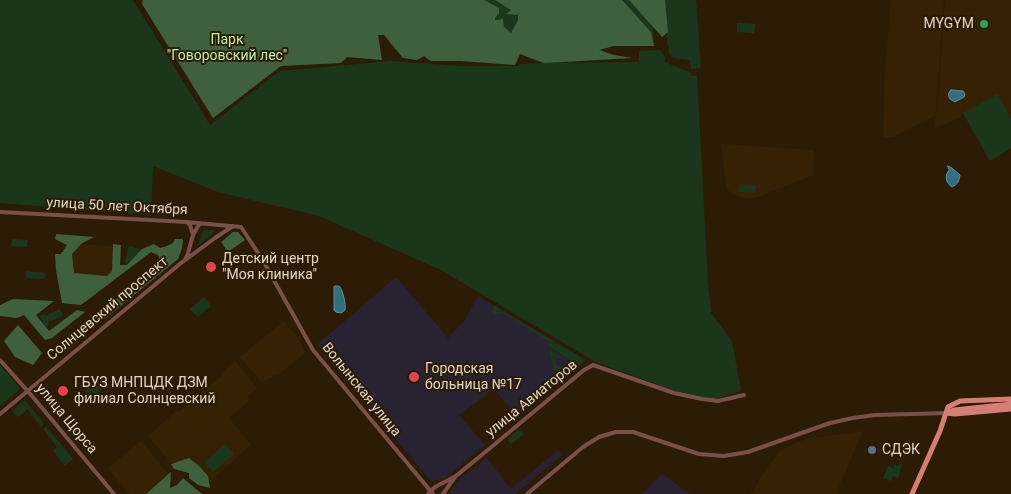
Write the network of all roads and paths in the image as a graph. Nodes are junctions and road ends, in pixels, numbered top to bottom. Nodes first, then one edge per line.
1 (0, 212) edge
2 (187, 222) junction
3 (200, 223) junction
4 (220, 224) junction
5 (233, 226) junction
6 (193, 235) junction
7 (215, 238) junction
8 (182, 263) junction
9 (0, 360) edge
10 (27, 391) junction
11 (744, 395) dead end
12 (1011, 398) edge
13 (1011, 404) edge
14 (1011, 409) edge
15 (947, 413) junction
16 (0, 414) edge
17 (456, 476) junction
18 (431, 493) edge
19 (114, 494) edge
20 (443, 494) edge
21 (526, 494) edge
22 (912, 494) edge

1 - 2 street, улица 50 лет Октября
2 - 3 street, улица 50 лет Октября
2 - 6 street
3 - 4 street, улица 50 лет Октября
3 - 6 street
4 - 5 street, улица 50 лет Октября
4 - 7 street
5 - 7 street, Солнцевский проспект
5 - 18 street, Волынская улица
6 - 8 street
7 - 8 street, Солнцевский проспект
8 - 10 street, Солнцевский проспект
9 - 10 street, улица Щорса
10 - 16 street, Солнцевский проспект
10 - 19 street, улица Щорса
11 - 17 street, улица Авиаторов
12 - 15 main road
13 - 15 main road
14 - 15 main road
15 - 21 street
15 - 22 main road
17 - 18 street, улица Авиаторов
17 - 20 street, улица Авиаторов

